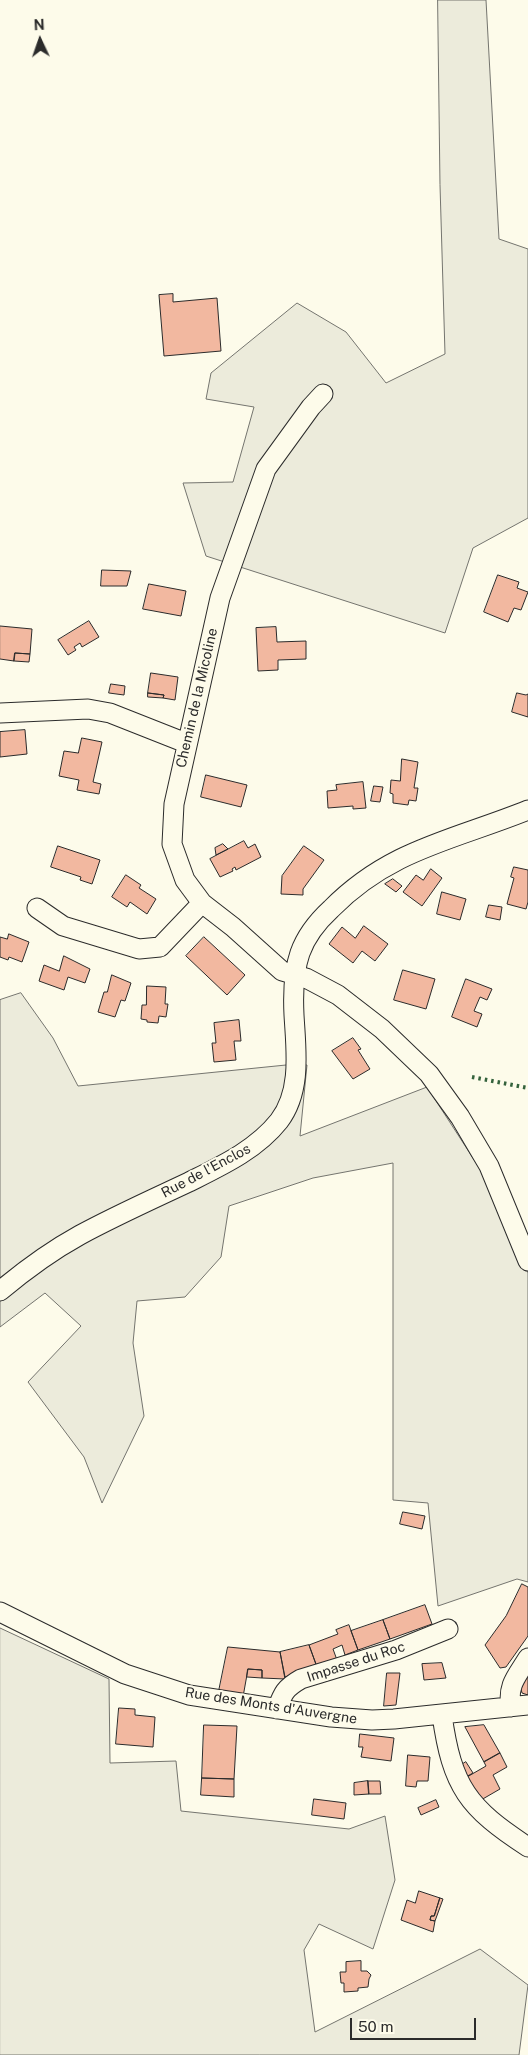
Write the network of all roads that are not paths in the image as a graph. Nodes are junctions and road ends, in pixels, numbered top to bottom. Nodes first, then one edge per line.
1 (323, 394) dead end
2 (0, 713) edge
3 (186, 743) junction
4 (528, 810) edge
5 (202, 903) junction
6 (37, 908) dead end
7 (294, 975) junction
8 (528, 1261) edge
9 (0, 1291) edge
10 (0, 1612) edge
11 (448, 1629) dead end
12 (528, 1658) edge
13 (519, 1706) edge
14 (277, 1710) junction
15 (442, 1715) junction
16 (528, 1847) edge

1 - 3 street, Chemin de la Micoline
2 - 3 street
3 - 5 street, Chemin de la Micoline
4 - 7 street, Rue de l'Enclos
5 - 6 street
5 - 7 street, Chemin de la Micoline
7 - 8 street, Chemin de la Micoline
7 - 9 street, Rue de l'Enclos
10 - 14 street, Rue des Monts d'Auvergne
11 - 14 street, Impasse du Roc
12 - 13 street
13 - 15 street, Rue des Monts d'Auvergne
14 - 15 street, Rue des Monts d'Auvergne
15 - 16 street

